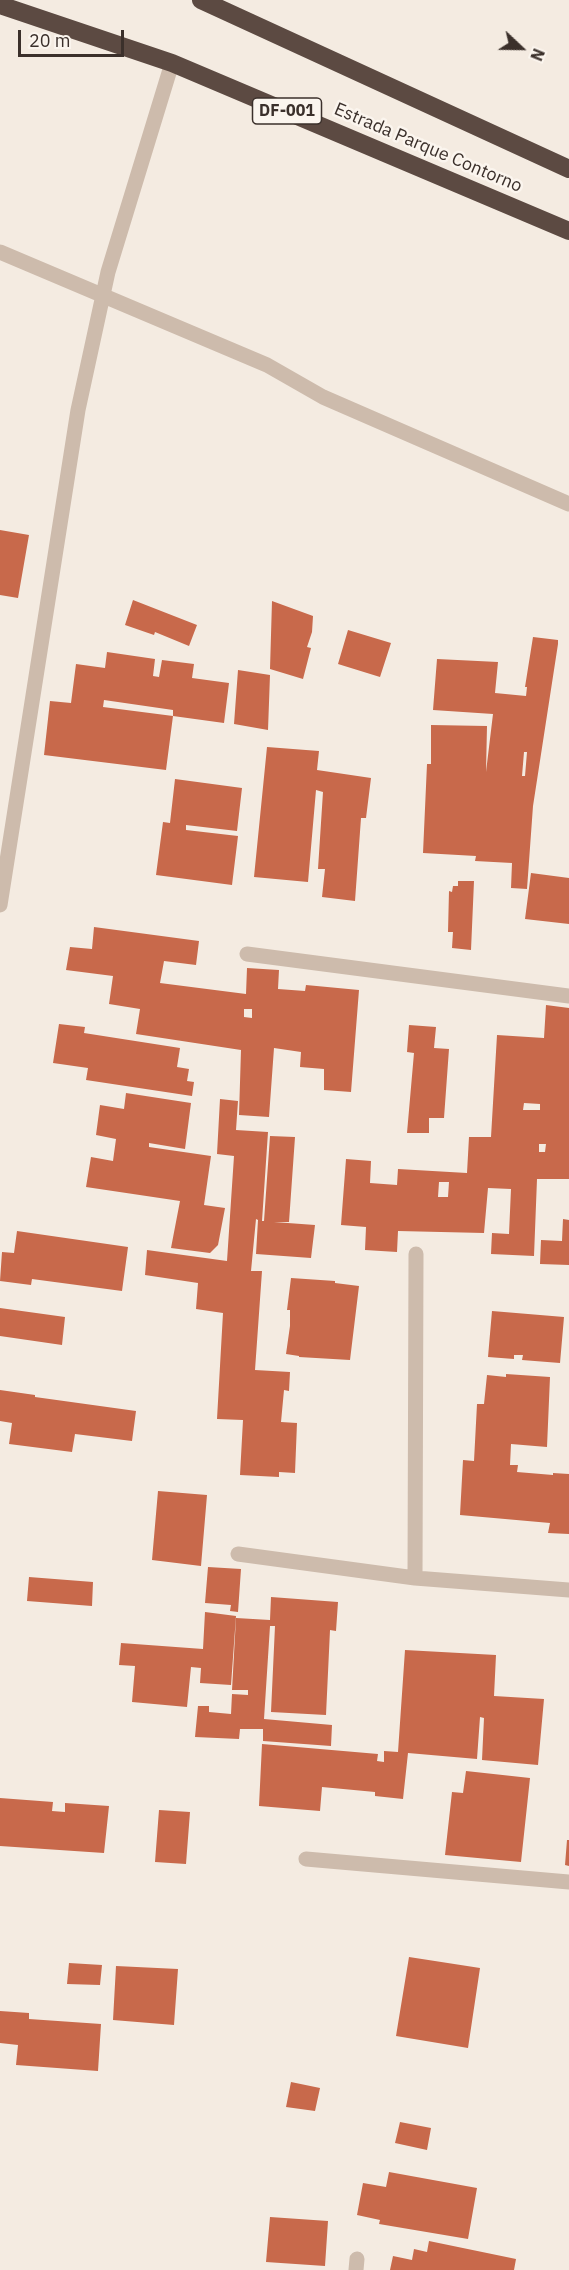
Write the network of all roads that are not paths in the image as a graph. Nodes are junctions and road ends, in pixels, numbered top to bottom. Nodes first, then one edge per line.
1 (201, 0) edge
2 (0, 5) edge
3 (172, 63) junction
4 (569, 168) edge
5 (569, 231) edge
6 (0, 252) edge
7 (104, 296) junction
8 (569, 504) edge
9 (0, 905) edge
10 (247, 954) dead end
11 (569, 996) edge
12 (416, 1254) dead end
13 (238, 1554) dead end
14 (415, 1578) junction
15 (569, 1590) edge
16 (306, 1859) dead end
17 (569, 1882) edge

1 - 4 highway, Estrada Parque Contorno
2 - 3 highway, Estrada Parque Contorno / DF-001
3 - 5 highway, Estrada Parque Contorno / DF-001
3 - 7 street
6 - 7 street
7 - 8 street
7 - 9 street
10 - 11 street
12 - 14 street
13 - 14 street
14 - 15 street
16 - 17 street

